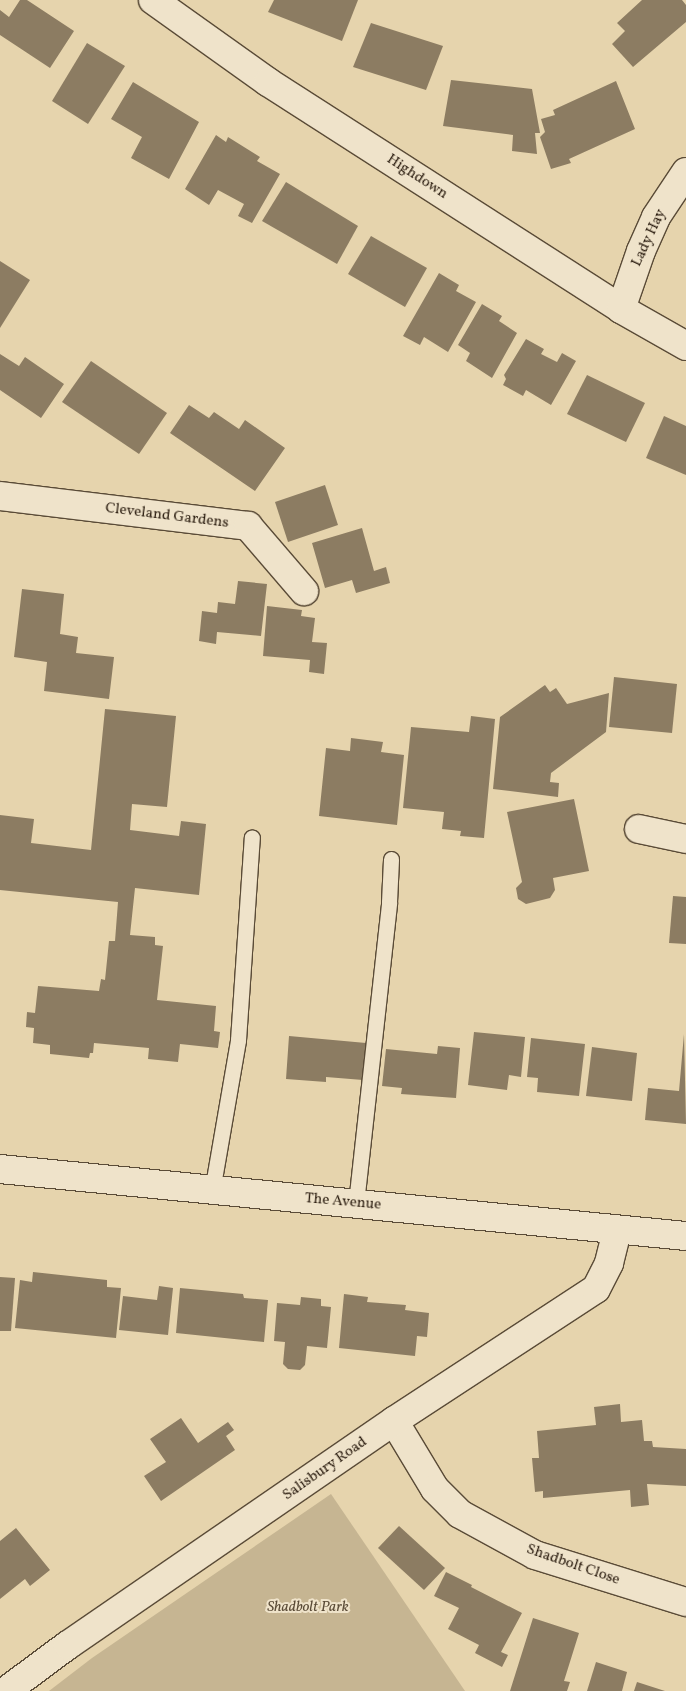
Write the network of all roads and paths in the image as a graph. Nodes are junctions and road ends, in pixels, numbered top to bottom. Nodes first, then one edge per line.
1 (153, 0) edge
2 (686, 172) edge
3 (621, 309) junction
4 (686, 346) edge
5 (0, 496) edge
6 (304, 591) dead end
7 (639, 828) dead end
8 (252, 836) dead end
9 (686, 839) edge
10 (391, 859) dead end
11 (0, 1169) edge
12 (212, 1191) junction
13 (356, 1203) junction
14 (617, 1230) junction
15 (686, 1236) edge
16 (394, 1421) junction
17 (686, 1602) edge
18 (6, 1691) edge

1 - 3 street, Highdown
2 - 3 street, Lady Hay
3 - 4 street, Highdown
5 - 6 street, Cleveland Gardens
7 - 9 street
8 - 12 lane
10 - 13 lane
11 - 12 street, The Avenue
12 - 13 street, The Avenue
13 - 14 street, The Avenue
14 - 15 street, The Avenue
14 - 16 street, Salisbury Road
16 - 17 street, Shadbolt Close
16 - 18 street, Salisbury Road

